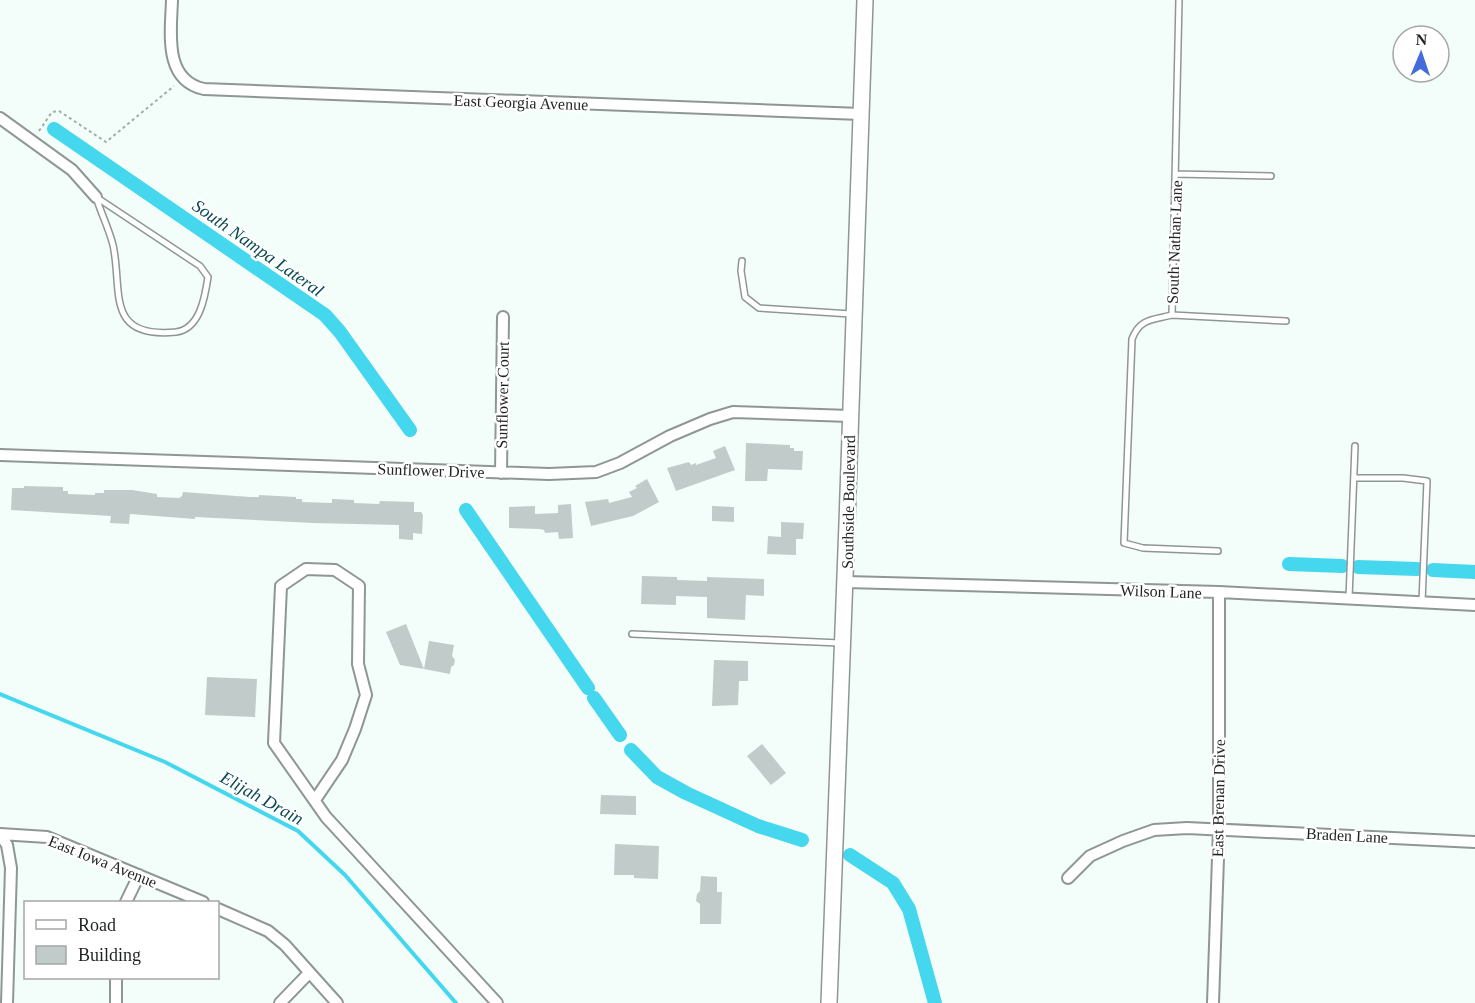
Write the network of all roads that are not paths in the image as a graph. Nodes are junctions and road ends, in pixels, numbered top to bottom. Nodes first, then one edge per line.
1 (172, 0) edge
2 (865, 0) edge
3 (1179, 0) edge
4 (861, 114) junction
5 (0, 118) edge
6 (1176, 174) junction
7 (1271, 176) dead end
8 (96, 197) junction
9 (742, 261) dead end
10 (853, 315) junction
11 (1172, 315) junction
12 (503, 317) dead end
13 (1286, 321) dead end
14 (850, 416) junction
15 (1355, 446) dead end
16 (0, 455) edge
17 (501, 473) junction
18 (1354, 478) junction
19 (1218, 551) dead end
20 (846, 582) junction
21 (1219, 592) junction
22 (1349, 598) junction
23 (1422, 602) junction
24 (1475, 605) edge
25 (632, 634) dead end
26 (844, 644) junction
27 (315, 800) junction
28 (1219, 829) junction
29 (1, 835) edge
30 (1475, 842) edge
31 (139, 875) junction
32 (1068, 878) dead end
33 (127, 901) edge
34 (198, 901) edge
35 (219, 909) edge
36 (4, 960) edge
37 (309, 973) junction
38 (116, 979) edge
39 (4, 986) edge
40 (8, 1003) edge
41 (116, 1003) edge
42 (280, 1003) edge
43 (337, 1003) edge
44 (497, 1003) edge
45 (829, 1003) edge
46 (1213, 1003) edge

1 - 4 street, East Georgia Avenue
2 - 4 main road, Southside Boulevard
3 - 6 lane, South Nathan Lane
4 - 10 main road, Southside Boulevard
5 - 8 street
6 - 7 lane
6 - 11 lane, South Nathan Lane
8 - 8 lane
9 - 10 lane
10 - 14 main road, Southside Boulevard
11 - 13 lane
11 - 19 lane, South Nathan Lane
12 - 17 street, Sunflower Court
14 - 17 street, Sunflower Drive
14 - 20 main road, Southside Boulevard
15 - 18 lane
16 - 17 street, Sunflower Drive
18 - 22 lane
18 - 23 lane
20 - 21 street, Wilson Lane
20 - 26 main road, Southside Boulevard
21 - 22 street, Wilson Lane
21 - 28 street, East Brenan Drive
22 - 23 street, Wilson Lane
23 - 24 street, Wilson Lane
25 - 26 lane
26 - 45 main road, Southside Boulevard
27 - 27 street
27 - 44 street
28 - 30 street, Braden Lane
28 - 32 street, Braden Lane
28 - 46 street, East Brenan Drive
29 - 31 street, East Iowa Avenue
29 - 36 street
31 - 33 street
31 - 34 street, East Iowa Avenue
35 - 37 street
36 - 39 street
37 - 42 street
37 - 43 street
38 - 41 street
39 - 40 street

